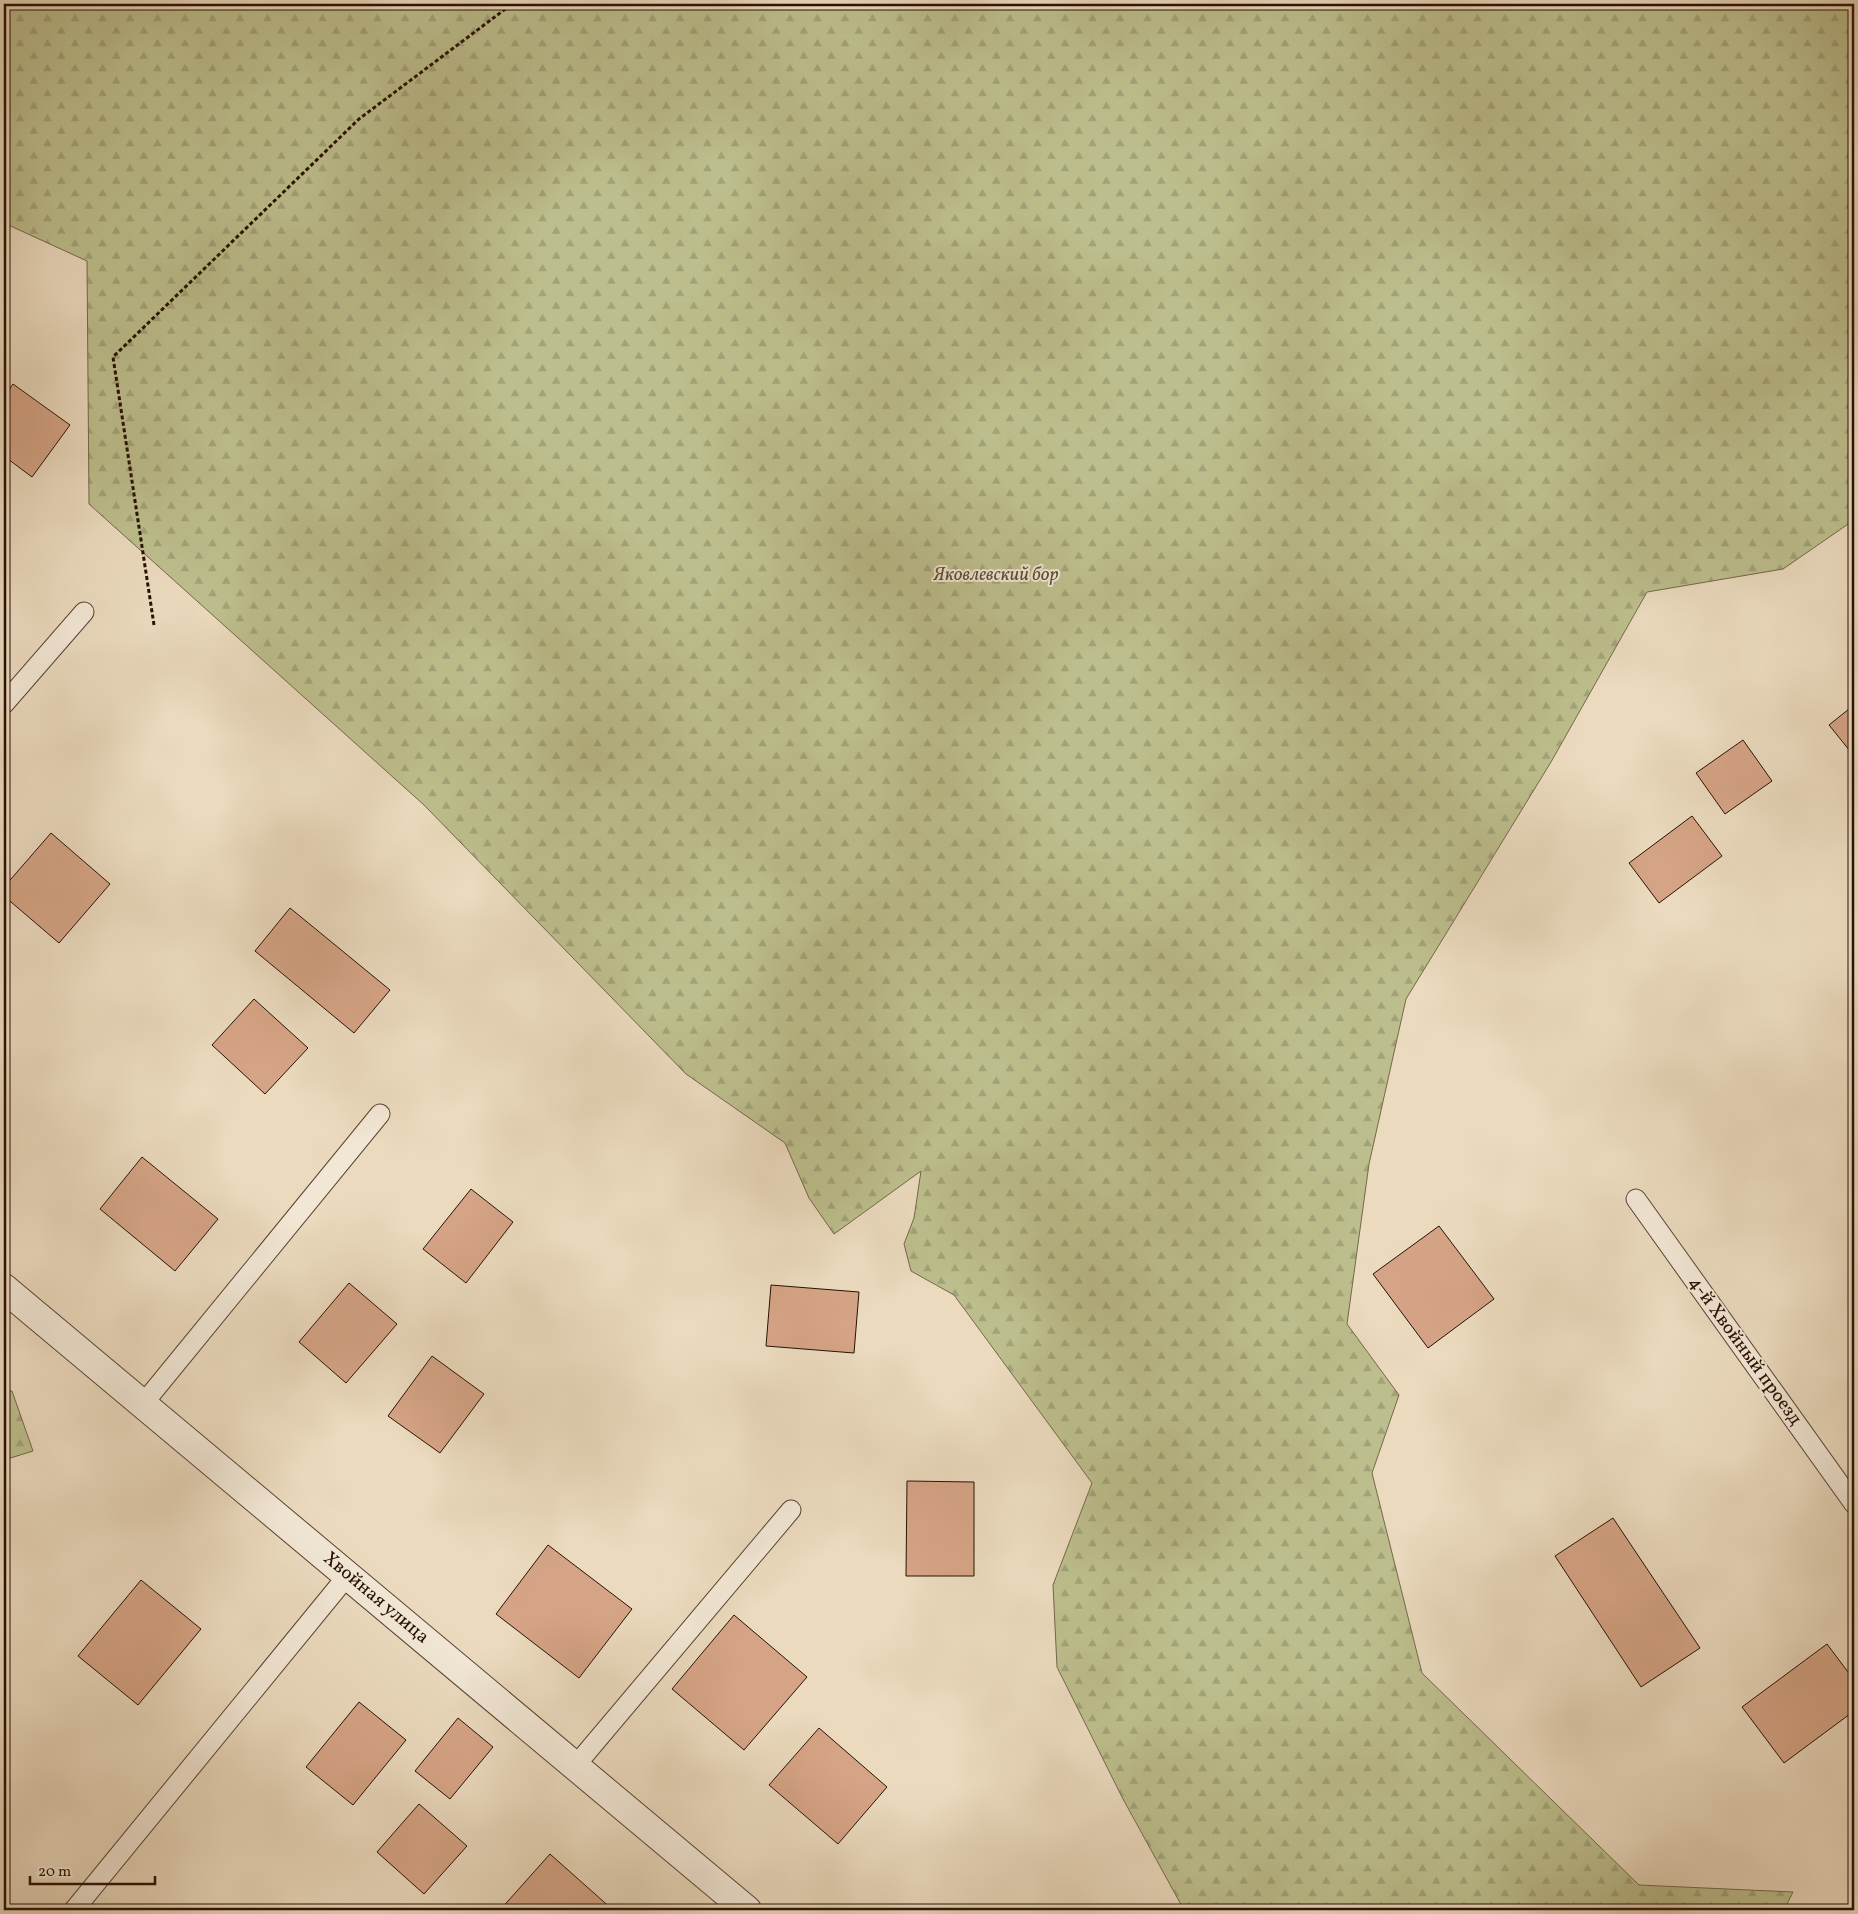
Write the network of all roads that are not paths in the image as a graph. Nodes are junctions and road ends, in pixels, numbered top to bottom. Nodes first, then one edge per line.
1 (84, 612) dead end
2 (4, 704) edge
3 (380, 1114) dead end
4 (1636, 1199) dead end
5 (4, 1288) edge
6 (143, 1404) junction
7 (1854, 1504) edge
8 (791, 1510) dead end
9 (348, 1575) junction
10 (576, 1765) junction
11 (74, 1910) edge
12 (747, 1910) edge

1 - 2 lane
3 - 6 lane
4 - 7 lane, 4-й Хвойный проезд
5 - 6 street, Хвойная улица
6 - 9 street, Хвойная улица
8 - 10 lane
9 - 10 street, Хвойная улица
9 - 11 lane
10 - 12 street, Хвойная улица

